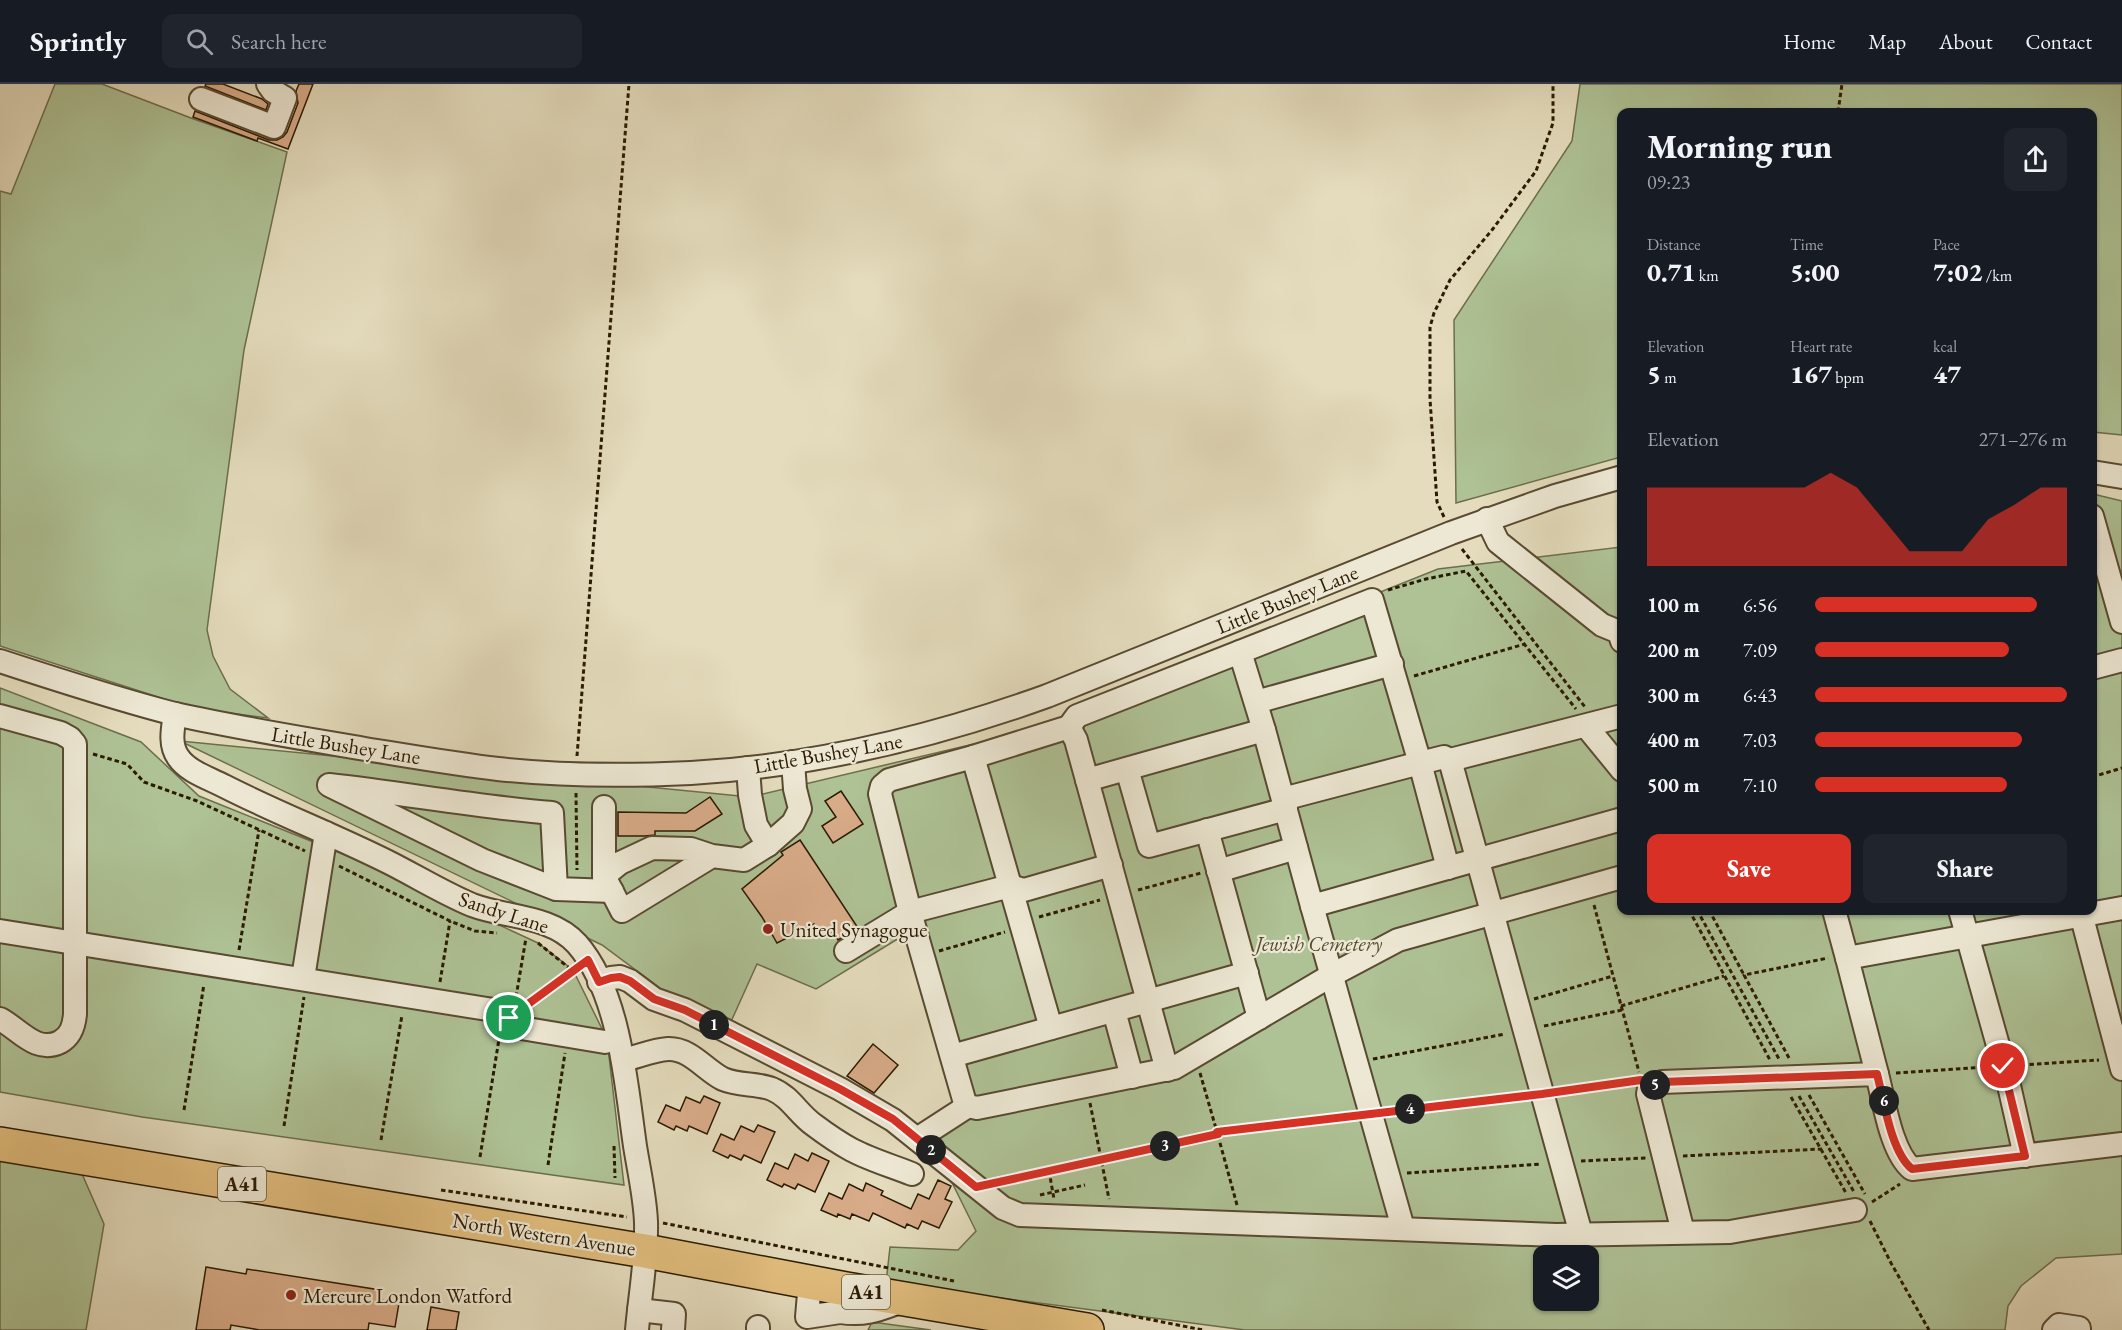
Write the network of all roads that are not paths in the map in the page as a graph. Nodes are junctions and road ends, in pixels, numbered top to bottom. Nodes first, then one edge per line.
1 (281, 89) edge
2 (201, 99) dead end
3 (2097, 473) edge
4 (2122, 477) edge
5 (1617, 479) edge
6 (1487, 519) junction
7 (2097, 534) edge
8 (2122, 622) edge
9 (1617, 632) edge
10 (1240, 652) junction
11 (2122, 660) edge
12 (0, 662) edge
13 (2097, 667) edge
14 (1394, 672) junction
15 (1256, 702) junction
16 (175, 714) junction
17 (0, 716) edge
18 (1617, 717) edge
19 (1592, 724) junction
20 (1069, 727) junction
21 (1264, 730) junction
22 (973, 757) junction
23 (1450, 760) junction
24 (793, 762) junction
25 (1617, 762) edge
26 (1420, 763) junction
27 (748, 768) junction
28 (1127, 769) junction
29 (1088, 780) junction
30 (1285, 804) junction
31 (604, 807) dead end
32 (1617, 820) edge
33 (1207, 830) junction
34 (326, 833) junction
35 (768, 845) junction
36 (1296, 848) junction
37 (712, 856) junction
38 (1478, 861) junction
39 (1111, 865) junction
40 (1448, 868) junction
41 (1218, 871) junction
42 (1617, 878) edge
43 (608, 883) junction
44 (1010, 886) junction
45 (566, 889) junction
46 (1312, 906) junction
47 (2122, 908) edge
48 (2097, 911) edge
49 (910, 912) junction
50 (1492, 913) junction
51 (1835, 915) edge
52 (1961, 915) edge
53 (2071, 915) edge
54 (2082, 915) edge
55 (0, 931) edge
56 (1967, 936) junction
57 (76, 943) junction
58 (846, 951) dead end
59 (1847, 958) junction
60 (1247, 973) junction
61 (1332, 975) junction
62 (305, 979) junction
63 (599, 982) junction
64 (1148, 1001) junction
65 (1114, 1011) junction
66 (1259, 1018) junction
67 (0, 1019) edge
68 (1051, 1028) junction
69 (605, 1042) dead end
70 (952, 1056) junction
71 (623, 1060) junction
72 (2122, 1069) edge
73 (1167, 1070) junction
74 (1877, 1074) junction
75 (1132, 1077) junction
76 (968, 1106) junction
77 (917, 1139) junction
78 (0, 1144) edge
79 (2122, 1144) edge
80 (2025, 1156) junction
81 (912, 1174) dead end
82 (1855, 1210) road end
83 (1402, 1228) junction
84 (1683, 1232) junction
85 (1581, 1234) junction
86 (645, 1251) junction
87 (638, 1320) edge
88 (673, 1322) edge
89 (1087, 1330) edge
90 (2054, 1330) edge
91 (2079, 1330) edge

1 - 2 street
3 - 4 street
5 - 6 street, Little Bushey Lane
6 - 9 street
6 - 24 street, Little Bushey Lane
7 - 8 street
10 - 14 street
10 - 15 street
10 - 20 street
11 - 13 street
12 - 16 street, Little Bushey Lane
14 - 15 street
14 - 26 street
15 - 21 street
16 - 27 street, Little Bushey Lane
16 - 34 street, Sandy Lane
17 - 57 street
18 - 19 street
19 - 23 street
19 - 25 street
20 - 22 street
20 - 29 street
21 - 28 street
21 - 30 street
22 - 44 street
22 - 49 street
23 - 26 street
23 - 38 street
24 - 27 street, Little Bushey Lane
24 - 35 street
26 - 30 street
26 - 40 street
27 - 35 street
28 - 29 street
28 - 33 street
29 - 39 street
30 - 33 street
30 - 36 street
31 - 43 street
32 - 38 street
33 - 41 street
34 - 62 street
34 - 63 street, Sandy Lane
35 - 37 street
36 - 41 street
36 - 46 street
37 - 43 street
37 - 43 street
38 - 40 street
38 - 50 street
39 - 44 street
39 - 64 street
40 - 46 street
41 - 60 street
42 - 50 street
43 - 45 street
44 - 49 street
44 - 68 street
45 - 45 street
46 - 61 street
47 - 48 street
49 - 58 street
49 - 70 street
50 - 61 street
50 - 85 street
51 - 59 street
52 - 56 street
53 - 56 street
54 - 72 street
55 - 57 street
56 - 59 street
56 - 80 street
57 - 62 street
57 - 67 street
59 - 74 street
60 - 64 street
60 - 66 street
61 - 66 street
61 - 83 street
62 - 69 street
63 - 71 street, Sandy Lane
63 - 77 street
64 - 65 street
64 - 73 street
65 - 68 street
65 - 75 street
66 - 73 street
68 - 70 street
70 - 76 street
71 - 81 street
71 - 86 street, Sandy Lane
73 - 75 street
74 - 80 street
74 - 84 street
75 - 76 street
76 - 77 street
77 - 83 street
78 - 86 highway, North Western Avenue / A41
79 - 80 street
82 - 84 street
83 - 85 street
84 - 85 street
86 - 87 street, Sandy Lane
86 - 89 highway, North Western Avenue / A41
87 - 88 street
90 - 91 street

